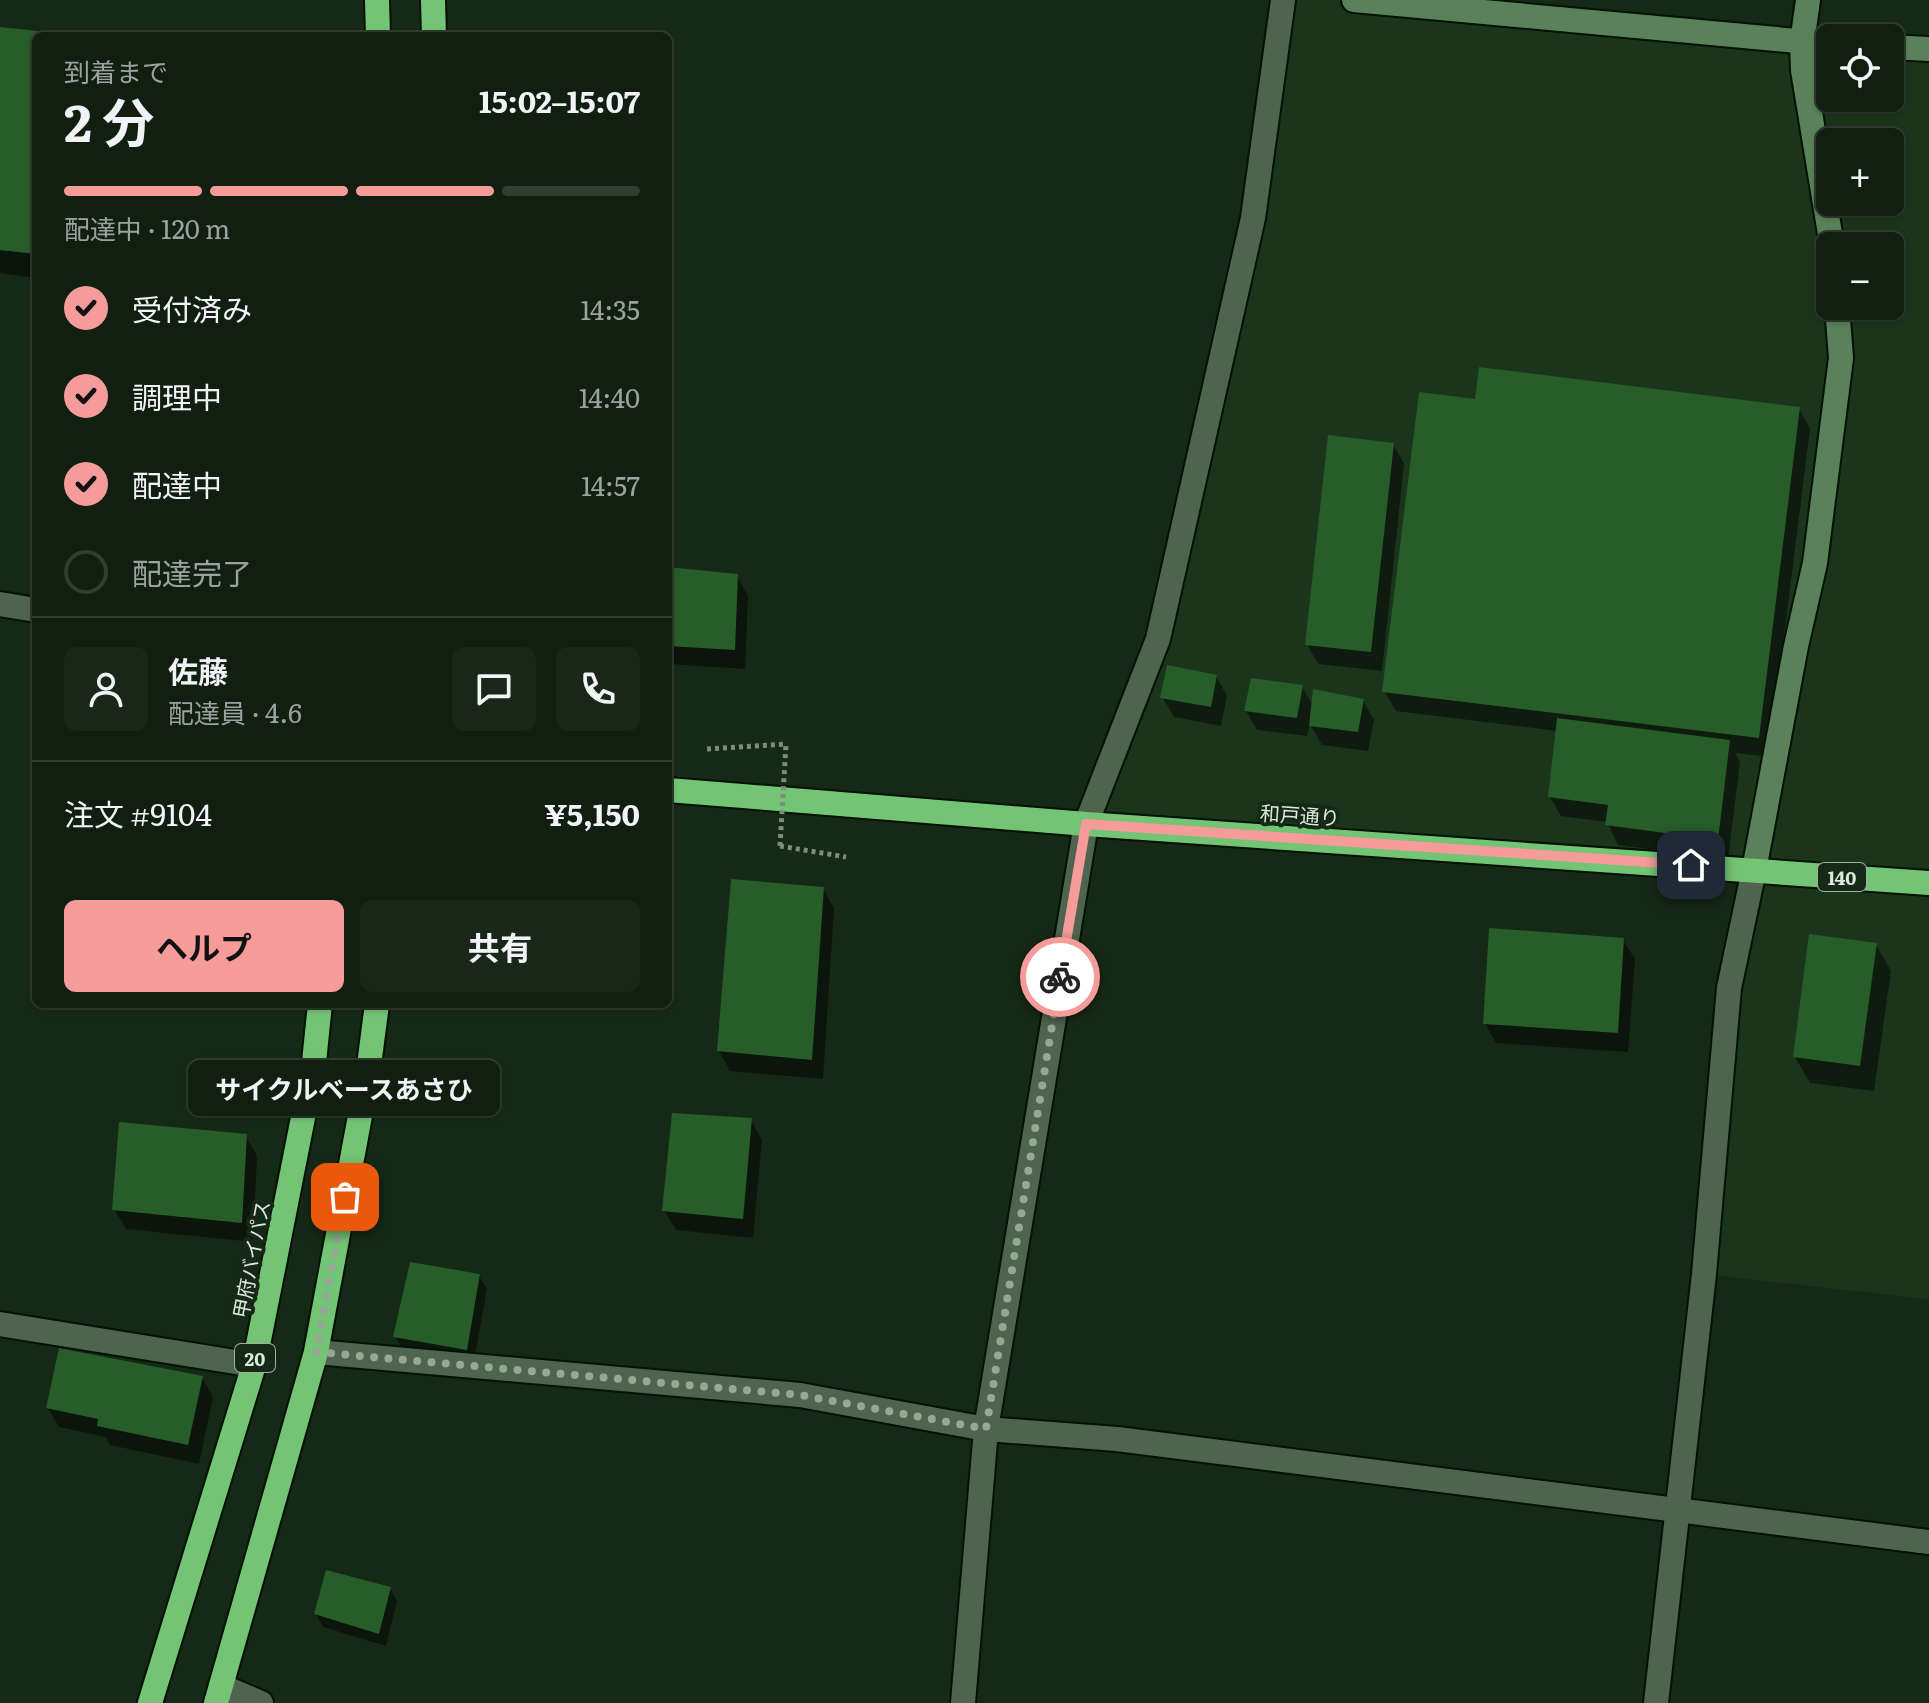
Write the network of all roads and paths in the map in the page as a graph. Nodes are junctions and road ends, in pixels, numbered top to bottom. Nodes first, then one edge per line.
1 (377, 0) edge
2 (433, 0) edge
3 (1283, 0) edge
4 (1354, 0) edge
5 (1808, 0) edge
6 (378, 32) edge
7 (434, 32) edge
8 (1802, 43) junction
9 (1816, 44) edge
10 (1904, 48) edge
11 (1929, 49) edge
12 (1830, 232) edge
13 (1838, 320) edge
14 (0, 604) edge
15 (32, 609) edge
16 (707, 749) dead end
17 (672, 790) edge
18 (1086, 824) junction
19 (846, 857) dead end
20 (1754, 870) junction
21 (1929, 883) edge
22 (320, 1008) edge
23 (376, 1008) edge
24 (0, 1324) edge
25 (316, 1352) junction
26 (254, 1365) junction
27 (986, 1429) junction
28 (1677, 1511) junction
29 (1929, 1542) edge
30 (218, 1695) edge
31 (150, 1703) edge
32 (261, 1703) edge
33 (963, 1703) edge
34 (1656, 1703) edge

1 - 6 highway
2 - 7 highway
3 - 18 street
4 - 8 street
5 - 8 street
8 - 9 street
8 - 12 street
10 - 11 street
13 - 20 street
14 - 15 street
16 - 19 path, bridge
17 - 18 highway, 和戸通り / 140
18 - 20 highway, 和戸通り / 140
18 - 27 street
20 - 21 highway, 和戸通り / 140
20 - 28 street
22 - 26 highway, 甲府バイパス / 20
23 - 25 highway
24 - 26 street
25 - 27 street
25 - 30 highway
26 - 31 highway, 甲府バイパス / 20
27 - 28 street
27 - 33 street
28 - 29 street
28 - 34 street
30 - 32 street

